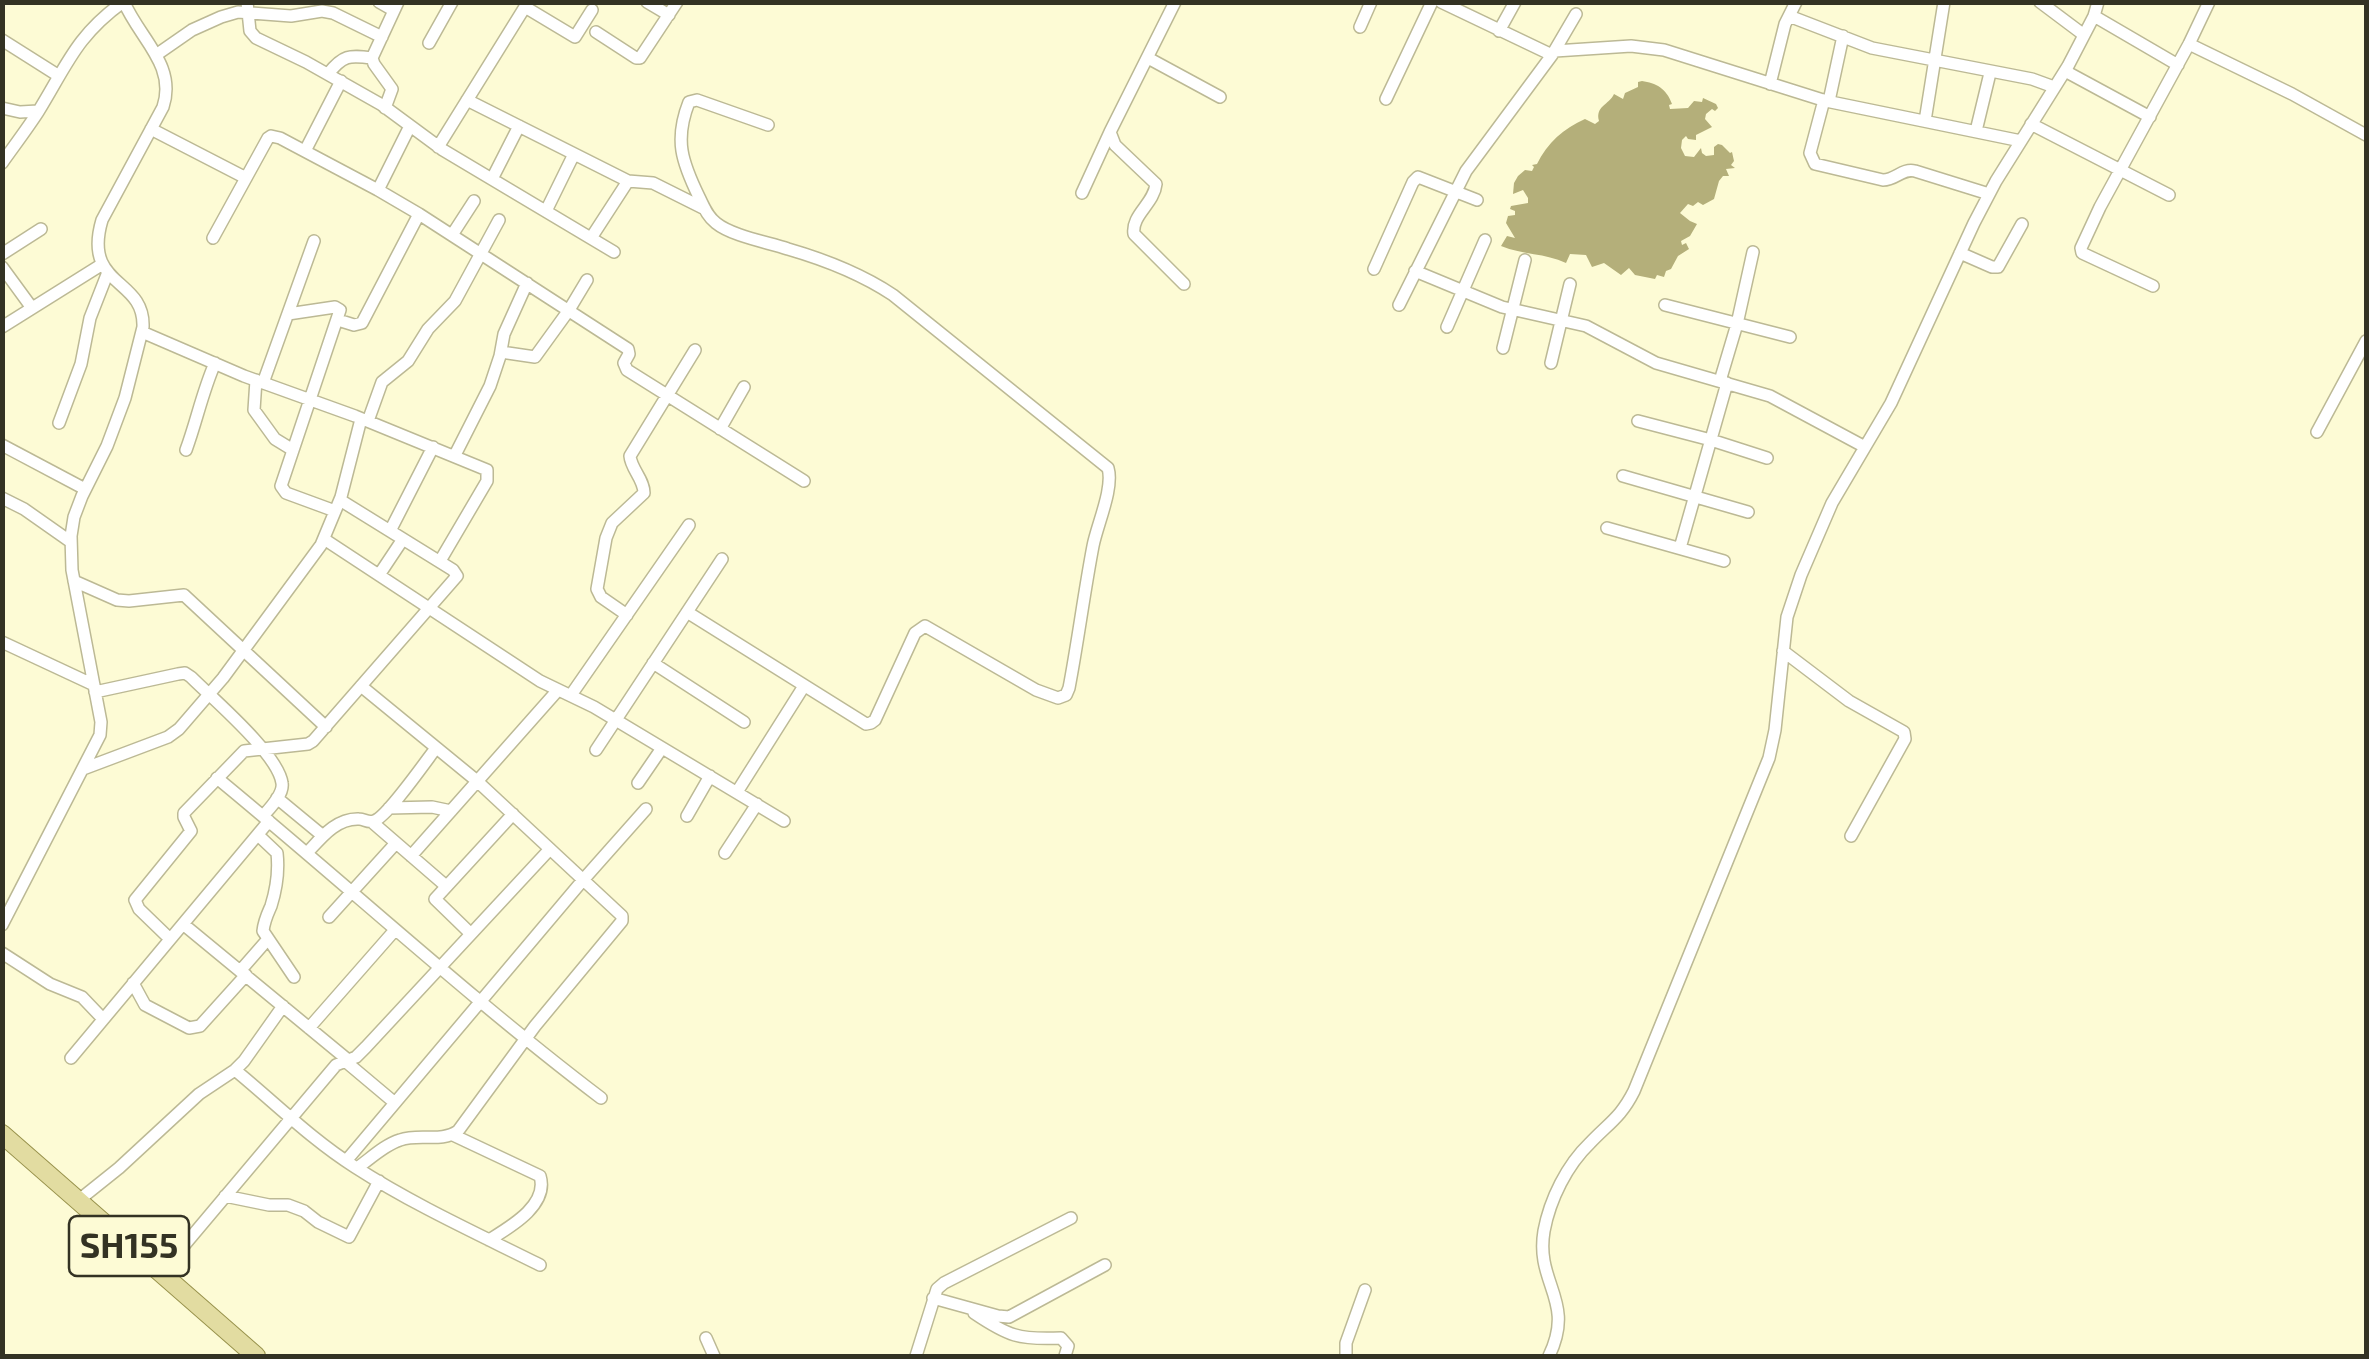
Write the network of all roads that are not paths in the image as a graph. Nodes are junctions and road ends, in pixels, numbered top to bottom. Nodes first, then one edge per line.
1 (124, 2) edge
2 (379, 2) edge
3 (452, 2) edge
4 (647, 2) edge
5 (677, 2) edge
6 (1371, 2) edge
7 (1432, 2) edge
8 (1441, 2) edge
9 (1515, 2) edge
10 (1796, 2) edge
11 (1944, 2) edge
12 (2040, 2) edge
13 (2098, 2) edge
14 (1171, 4) edge
15 (2205, 4) edge
16 (526, 5) edge
17 (396, 6) edge
18 (248, 7) edge
19 (324, 7) edge
20 (592, 10) dead end
21 (1576, 14) dead end
22 (669, 15) junction
23 (1789, 16) junction
24 (2094, 16) junction
25 (1360, 27) dead end
26 (1499, 31) junction
27 (596, 32) dead end
28 (2084, 35) junction
29 (1843, 36) junction
30 (382, 37) junction
31 (2, 40) edge
32 (430, 43) dead end
33 (2189, 44) junction
34 (1553, 53) junction
35 (156, 55) junction
36 (372, 58) junction
37 (1148, 58) junction
38 (1934, 61) junction
39 (2178, 65) junction
40 (2065, 71) junction
41 (1990, 72) junction
42 (328, 74) junction
43 (59, 76) junction
44 (341, 81) junction
45 (1770, 84) junction
46 (2054, 87) junction
47 (1220, 97) dead end
48 (1386, 98) dead end
49 (467, 100) junction
50 (1826, 100) junction
51 (2, 108) edge
52 (385, 108) junction
53 (38, 111) junction
54 (2150, 117) junction
55 (1925, 121) junction
56 (2031, 124) junction
57 (768, 125) dead end
58 (410, 126) junction
59 (519, 126) junction
60 (150, 129) junction
61 (1976, 131) junction
62 (1110, 132) junction
63 (2366, 135) edge
64 (2021, 140) junction
65 (438, 147) junction
66 (305, 151) junction
67 (574, 154) junction
68 (2, 163) edge
69 (2121, 170) junction
70 (246, 178) junction
71 (492, 179) junction
72 (628, 181) junction
73 (378, 190) junction
74 (1454, 192) junction
75 (1082, 193) dead end
76 (1988, 194) junction
77 (2168, 194) dead end
78 (474, 200) dead end
79 (1477, 200) dead end
80 (705, 209) junction
81 (546, 211) junction
82 (419, 214) junction
83 (499, 220) dead end
84 (2022, 224) dead end
85 (41, 229) dead end
86 (452, 235) junction
87 (212, 238) dead end
88 (591, 238) junction
89 (1486, 240) dead end
90 (314, 242) dead end
91 (614, 252) dead end
92 (1753, 252) dead end
93 (1960, 252) junction
94 (2, 254) edge
95 (482, 254) junction
96 (1525, 260) dead end
97 (2, 268) edge
98 (105, 268) junction
99 (1374, 269) dead end
100 (1414, 271) junction
101 (588, 280) dead end
102 (528, 283) junction
103 (1184, 284) dead end
104 (1570, 284) dead end
105 (2153, 286) dead end
106 (1462, 291) junction
107 (1399, 305) dead end
108 (1665, 305) dead end
109 (32, 308) junction
110 (569, 310) junction
111 (1514, 310) junction
112 (288, 314) junction
113 (338, 320) junction
114 (1561, 320) junction
115 (1737, 324) junction
116 (2, 327) edge
117 (1447, 327) dead end
118 (142, 332) junction
119 (1790, 337) dead end
120 (2366, 341) edge
121 (1503, 348) dead end
122 (694, 350) dead end
123 (500, 352) junction
124 (1551, 363) dead end
125 (215, 364) junction
126 (260, 381) junction
127 (1724, 382) junction
128 (744, 386) dead end
129 (667, 395) junction
130 (309, 400) junction
131 (365, 420) junction
132 (1638, 422) dead end
133 (59, 423) dead end
134 (720, 428) junction
135 (2317, 432) dead end
136 (1711, 440) junction
137 (2, 444) edge
138 (432, 447) junction
139 (1865, 447) junction
140 (186, 450) dead end
141 (292, 450) junction
142 (455, 456) junction
143 (1767, 458) dead end
144 (1623, 476) dead end
145 (804, 482) dead end
146 (85, 489) junction
147 (1695, 496) junction
148 (2, 498) edge
149 (338, 505) junction
150 (1748, 512) dead end
151 (689, 525) dead end
152 (1607, 528) dead end
153 (390, 530) junction
154 (324, 539) junction
155 (404, 539) junction
156 (71, 542) junction
157 (1680, 548) junction
158 (722, 559) dead end
159 (440, 561) junction
160 (1724, 561) dead end
161 (379, 575) junction
162 (74, 581) junction
163 (430, 607) junction
164 (687, 612) junction
165 (627, 615) junction
166 (2, 642) edge
167 (243, 651) junction
168 (1783, 652) junction
169 (654, 663) junction
170 (361, 686) junction
171 (804, 686) junction
172 (94, 688) junction
173 (565, 692) junction
174 (209, 694) junction
175 (616, 720) junction
176 (744, 722) dead end
177 (326, 726) junction
178 (264, 748) junction
179 (436, 748) junction
180 (662, 748) junction
181 (596, 750) dead end
182 (83, 769) junction
183 (710, 776) junction
184 (217, 778) junction
185 (477, 781) junction
186 (638, 784) dead end
187 (737, 792) junction
188 (276, 798) junction
189 (757, 804) junction
190 (389, 808) junction
191 (646, 809) dead end
192 (452, 811) junction
193 (512, 814) junction
194 (687, 816) dead end
195 (266, 819) junction
196 (784, 820) dead end
197 (372, 822) junction
198 (258, 835) junction
199 (322, 836) junction
200 (1851, 836) dead end
201 (396, 843) junction
202 (550, 849) junction
203 (306, 853) junction
204 (725, 853) dead end
205 (411, 856) junction
206 (583, 880) junction
207 (446, 886) junction
208 (352, 893) junction
209 (329, 916) dead end
210 (2, 924) edge
211 (183, 924) junction
212 (395, 930) junction
213 (470, 933) junction
214 (268, 939) junction
215 (170, 940) junction
216 (2, 953) edge
217 (438, 968) junction
218 (242, 973) junction
219 (294, 976) dead end
220 (133, 984) junction
221 (480, 1003) junction
222 (283, 1006) junction
223 (103, 1019) junction
224 (308, 1028) junction
225 (525, 1040) junction
226 (72, 1058) dead end
227 (346, 1060) junction
228 (235, 1070) junction
229 (601, 1098) dead end
230 (395, 1103) junction
231 (293, 1118) junction
232 (453, 1135) junction
233 (2, 1138) edge
234 (351, 1165) junction
235 (379, 1181) junction
236 (225, 1196) junction
237 (79, 1200) junction
238 (1071, 1218) dead end
239 (489, 1240) junction
240 (1105, 1264) dead end
241 (540, 1265) dead end
242 (160, 1274) junction
243 (1365, 1290) dead end
244 (933, 1298) junction
245 (965, 1307) junction
246 (706, 1338) dead end
247 (240, 1356) edge
248 (256, 1356) edge
249 (714, 1356) edge
250 (916, 1356) edge
251 (1065, 1356) edge
252 (1346, 1356) edge
253 (1548, 1356) edge

1 - 35 street
1 - 43 street
2 - 17 street
3 - 32 street
4 - 22 street
5 - 22 street
6 - 25 street
7 - 48 street
8 - 26 street
9 - 26 street
10 - 23 street
11 - 38 street
12 - 28 street
13 - 24 street
14 - 37 street
15 - 33 street
16 - 20 street
16 - 49 street
17 - 30 street
18 - 19 street
18 - 35 street
18 - 42 street
19 - 30 street
21 - 34 street
22 - 27 street
23 - 29 street
23 - 45 street
24 - 28 street
24 - 39 street
26 - 34 street
28 - 40 street
29 - 38 street
29 - 50 street
30 - 36 street
31 - 43 street
33 - 39 street
33 - 63 street
34 - 45 street
34 - 74 street
35 - 60 street
36 - 42 street
36 - 52 street
37 - 47 street
37 - 62 street
38 - 41 street
38 - 55 street
39 - 54 street
40 - 46 street
40 - 54 street
41 - 46 street
41 - 61 street
42 - 44 street
43 - 53 street
44 - 52 street
44 - 66 street
45 - 50 street
46 - 56 street
49 - 59 street
49 - 65 street
50 - 55 street
50 - 76 street
51 - 53 street
52 - 58 street
53 - 68 street
54 - 69 street
55 - 61 street
56 - 64 street
56 - 69 street
57 - 80 street
58 - 65 street
58 - 73 street
59 - 67 street
59 - 71 street
60 - 70 street
60 - 98 street
61 - 64 street
62 - 75 street
62 - 103 street
64 - 76 street
65 - 71 street
66 - 70 street
66 - 73 street
67 - 72 street
67 - 81 street
69 - 77 street
69 - 105 street
70 - 87 street
71 - 81 street
72 - 80 street
72 - 88 street
73 - 82 street
74 - 79 street
74 - 99 street
74 - 100 street
76 - 93 street
78 - 86 street
80 - 171 street
81 - 88 street
82 - 86 street
82 - 113 street
83 - 95 street
84 - 93 street
85 - 94 street
86 - 95 street
88 - 91 street
89 - 106 street
90 - 112 street
92 - 115 street
93 - 139 street
95 - 102 street
95 - 131 street
96 - 111 street
97 - 109 street
98 - 109 street
98 - 118 street
98 - 133 street
100 - 106 street
100 - 107 street
101 - 110 street
102 - 110 street
102 - 123 street
104 - 114 street
106 - 111 street
106 - 117 street
108 - 115 street
109 - 116 street
110 - 123 street
110 - 129 street
111 - 114 street
111 - 121 street
112 - 113 street
112 - 126 street
113 - 130 street
114 - 124 street
114 - 127 street
115 - 119 street
115 - 127 street
118 - 125 street
118 - 146 street
120 - 135 street
122 - 129 street
123 - 142 street
125 - 126 street
125 - 140 street
126 - 130 street
126 - 141 street
127 - 136 street
127 - 139 street
128 - 134 street
129 - 134 street
129 - 165 street
130 - 131 street
130 - 141 street
131 - 138 street
131 - 149 street
132 - 136 street
134 - 145 street
136 - 143 street
136 - 147 street
137 - 146 street
138 - 142 street
138 - 153 street
139 - 168 street
141 - 149 street
142 - 159 street
144 - 147 street
146 - 156 street
147 - 150 street
147 - 157 street
148 - 156 street
149 - 153 street
149 - 154 street
151 - 165 street
152 - 157 street
153 - 155 street
154 - 161 street
154 - 167 street
155 - 159 street
155 - 161 street
156 - 162 street
157 - 160 street
158 - 164 street
159 - 163 street
161 - 163 street
162 - 167 street
162 - 172 street
163 - 170 street
163 - 173 street
164 - 169 street
164 - 171 street
165 - 173 street
166 - 172 street
167 - 174 street
167 - 177 street
168 - 200 street
168 - 253 street
169 - 175 street
169 - 176 street
170 - 177 street
170 - 179 street
171 - 187 street
172 - 174 street
172 - 182 street
173 - 175 street
173 - 185 street
174 - 178 street
174 - 182 street
175 - 180 street
175 - 181 street
177 - 178 street
178 - 184 street
178 - 188 street
179 - 185 street
179 - 190 street
180 - 183 street
180 - 186 street
182 - 210 street
183 - 187 street
183 - 194 street
184 - 195 street
184 - 215 street
185 - 192 street
185 - 193 street
187 - 189 street
188 - 195 street
188 - 199 street
189 - 196 street
189 - 204 street
190 - 192 street
190 - 197 street
191 - 206 street
192 - 205 street
193 - 202 street
193 - 207 street
195 - 198 street
195 - 203 street
197 - 199 street
197 - 201 street
198 - 211 street
198 - 214 street
199 - 203 street
201 - 205 street
201 - 208 street
202 - 206 street
202 - 213 street
203 - 208 street
205 - 207 street
206 - 221 street
206 - 225 street
207 - 213 street
208 - 209 street
208 - 212 street
211 - 215 street
211 - 218 street
212 - 217 street
212 - 224 street
213 - 217 street
214 - 218 street
214 - 219 street
215 - 220 street
216 - 223 street
217 - 221 street
217 - 227 street
218 - 220 street
218 - 222 street
220 - 223 street
221 - 225 street
221 - 230 street
222 - 224 street
222 - 228 street
223 - 226 street
224 - 227 street
225 - 229 street
225 - 232 street
227 - 230 street
227 - 231 street
228 - 231 street
228 - 237 street
230 - 234 street
231 - 234 street
231 - 236 street
232 - 234 street
232 - 239 street
233 - 237 main road, SH155
233 - 247 main road, SH155
234 - 235 street
235 - 236 street
235 - 239 street
236 - 242 street
237 - 242 main road, SH155
238 - 244 street
239 - 241 street
240 - 245 street
242 - 248 main road, SH155
243 - 252 street
244 - 245 street
244 - 250 street
245 - 251 street
246 - 249 street

